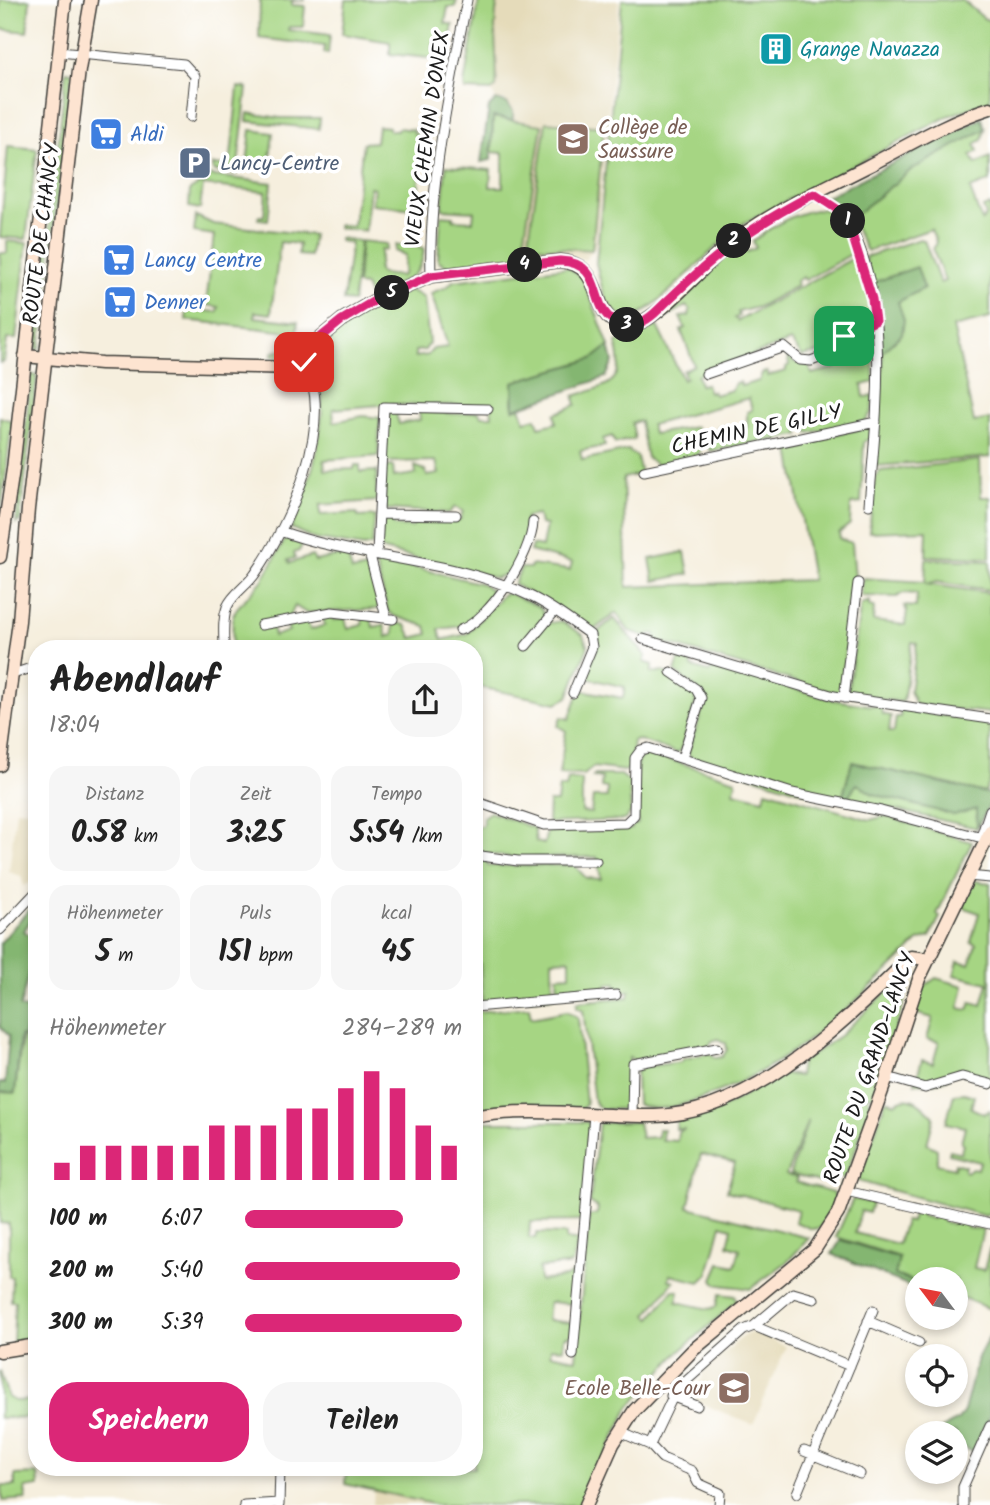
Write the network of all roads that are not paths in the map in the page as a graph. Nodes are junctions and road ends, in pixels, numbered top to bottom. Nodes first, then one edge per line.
1 (65, 0) edge
2 (91, 0) edge
3 (467, 0) edge
4 (59, 52) junction
5 (82, 54) junction
6 (990, 108) edge
7 (191, 117) dead end
8 (814, 194) junction
9 (431, 276) junction
10 (875, 321) junction
11 (25, 356) junction
12 (46, 357) junction
13 (304, 362) junction
14 (706, 374) dead end
15 (488, 409) dead end
16 (876, 422) junction
17 (645, 471) dead end
18 (869, 505) dead end
19 (379, 514) junction
20 (456, 515) dead end
21 (533, 522) dead end
22 (2, 531) edge
23 (280, 531) junction
24 (28, 534) junction
25 (373, 553) junction
26 (0, 557) edge
27 (858, 583) dead end
28 (504, 586) junction
29 (555, 611) junction
30 (261, 625) dead end
31 (460, 630) dead end
32 (643, 639) dead end
33 (224, 640) edge
34 (526, 646) dead end
35 (28, 669) edge
36 (671, 672) dead end
37 (13, 674) junction
38 (573, 693) dead end
39 (844, 698) junction
40 (990, 719) edge
41 (682, 758) junction
42 (0, 765) edge
43 (483, 804) edge
44 (990, 810) edge
45 (986, 836) edge
46 (483, 856) edge
47 (596, 861) dead end
48 (968, 876) junction
49 (990, 878) edge
50 (28, 900) edge
51 (0, 930) edge
52 (927, 959) junction
53 (616, 995) dead end
54 (483, 1006) edge
55 (717, 1048) dead end
56 (887, 1077) junction
57 (990, 1084) edge
58 (594, 1115) junction
59 (483, 1116) edge
60 (632, 1116) junction
61 (846, 1191) junction
62 (990, 1224) edge
63 (757, 1295) junction
64 (814, 1299) dead end
65 (873, 1310) dead end
66 (764, 1315) junction
67 (728, 1321) junction
68 (868, 1321) junction
69 (749, 1328) junction
70 (919, 1343) dead end
71 (28, 1346) edge
72 (0, 1351) edge
73 (573, 1355) dead end
74 (850, 1366) junction
75 (671, 1396) junction
76 (697, 1406) dead end
77 (990, 1426) edge
78 (620, 1432) junction
79 (650, 1446) junction
80 (808, 1452) junction
81 (860, 1474) dead end
82 (280, 1476) edge
83 (797, 1493) dead end
84 (279, 1504) edge
85 (244, 1505) edge
86 (586, 1505) edge
87 (719, 1505) edge
88 (963, 1505) edge

1 - 4 street, ROUTE DE CHANCY
2 - 5 street, ROUTE DE CHANCY
3 - 9 street, VIEUX CHEMIN D'ONEX
4 - 5 street
4 - 11 street, ROUTE DE CHANCY
5 - 7 street
5 - 12 street, ROUTE DE CHANCY
6 - 8 street
8 - 9 street
8 - 10 street
9 - 13 street, VIEUX CHEMIN D'ONEX
10 - 14 street
10 - 16 street
11 - 12 street
11 - 22 street, ROUTE DE CHANCY
12 - 13 street
12 - 24 street, ROUTE DE CHANCY
13 - 23 street
15 - 19 street
16 - 17 street, CHEMIN DE GILLY
16 - 18 street
19 - 20 street
19 - 25 street
21 - 28 street
22 - 24 street
22 - 26 street, ROUTE DE CHANCY
23 - 25 street
23 - 33 street
24 - 37 street, ROUTE DE CHANCY
25 - 28 street
25 - 30 street
27 - 39 street
28 - 29 street
28 - 31 street
29 - 34 street
29 - 38 street
32 - 39 street
35 - 37 street
36 - 41 street
37 - 42 street, ROUTE DE CHANCY
39 - 40 street
41 - 43 street
41 - 45 street
44 - 45 street, ROUTE DU GRAND-LANCY
45 - 48 street, ROUTE DU GRAND-LANCY
46 - 47 street
48 - 49 street
48 - 52 street, ROUTE DU GRAND-LANCY
50 - 51 street
52 - 56 street, ROUTE DU GRAND-LANCY
52 - 60 street
53 - 54 street
55 - 60 street
56 - 57 street
56 - 61 street, ROUTE DU GRAND-LANCY
58 - 59 street
58 - 60 street
58 - 73 street
61 - 62 street
61 - 63 street, ROUTE DU GRAND-LANCY
63 - 66 street
63 - 67 street, ROUTE DU GRAND-LANCY
64 - 66 street
65 - 68 street
66 - 69 street
67 - 69 street
67 - 78 street, ROUTE DU GRAND-LANCY
68 - 70 street
68 - 74 street
69 - 74 street
69 - 75 street
71 - 72 street
74 - 80 street
75 - 76 street
75 - 79 street
77 - 88 street
78 - 79 street
78 - 86 street, ROUTE DU GRAND-LANCY
79 - 87 street
80 - 81 street
80 - 83 street
82 - 84 street
84 - 85 street

